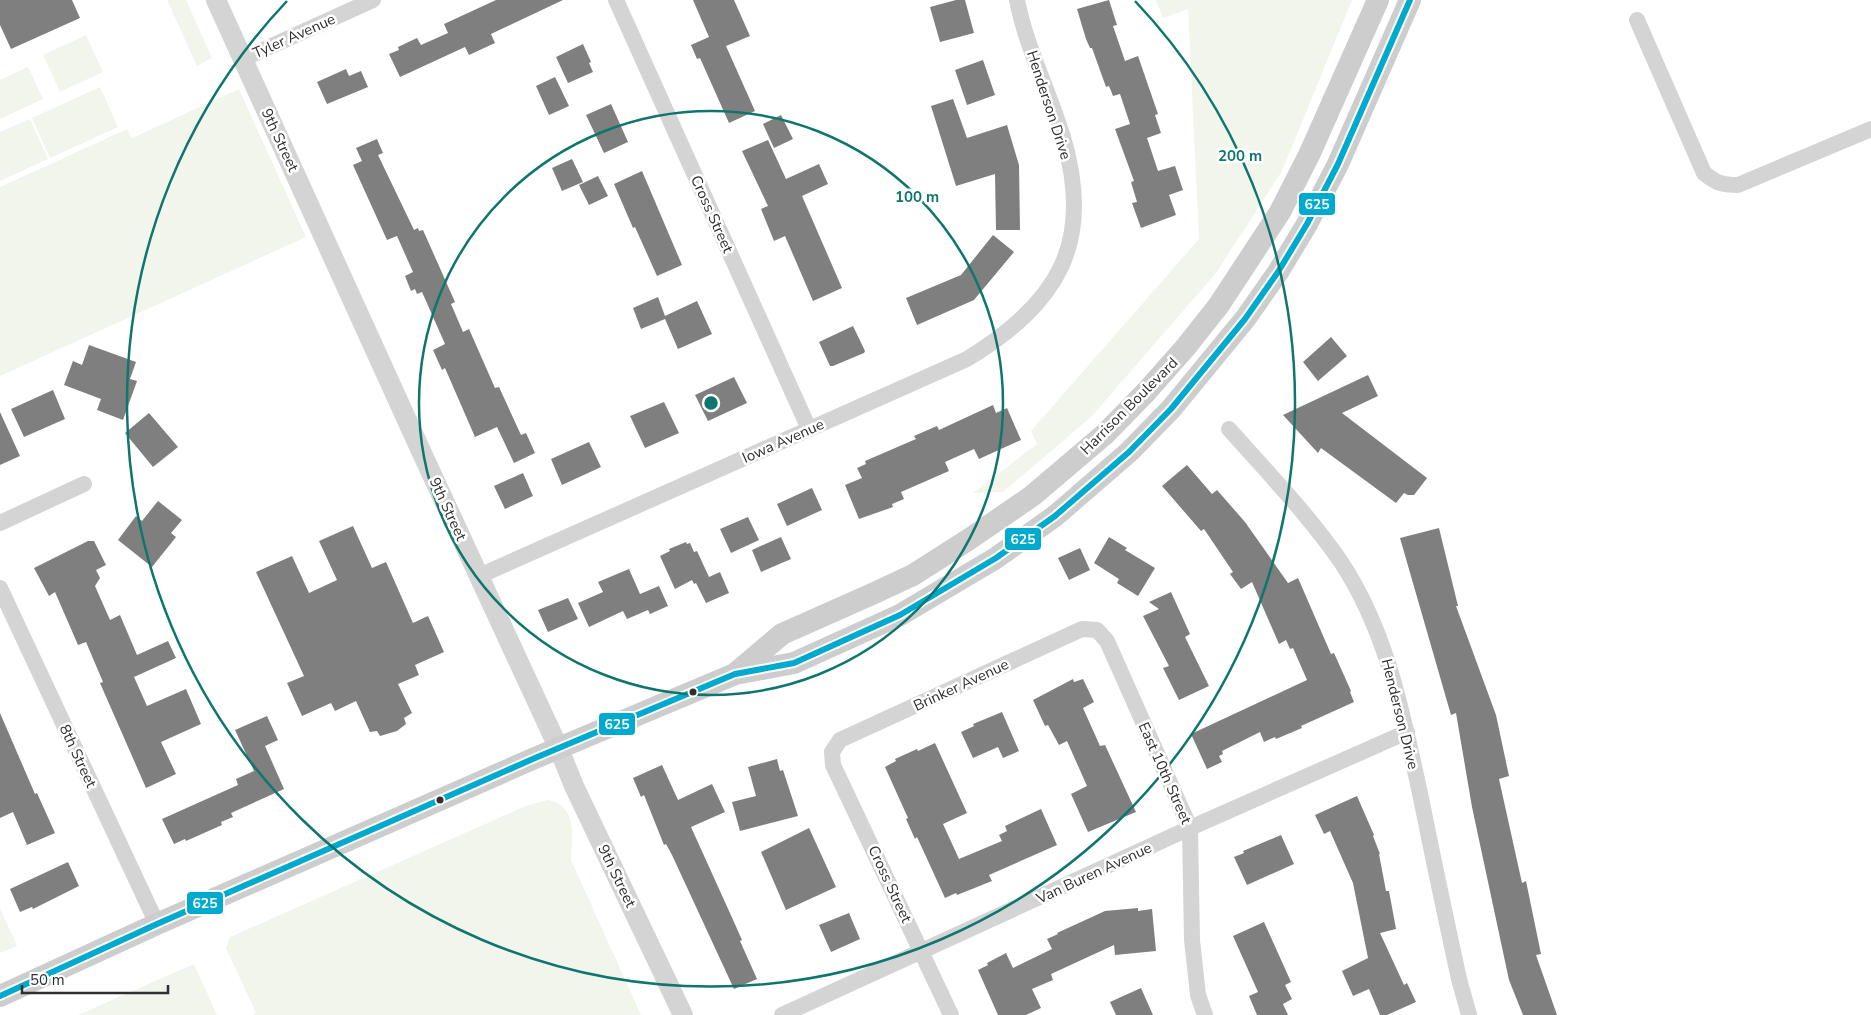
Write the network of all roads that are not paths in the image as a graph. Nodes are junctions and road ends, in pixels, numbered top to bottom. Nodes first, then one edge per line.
1 (216, 0) edge
2 (372, 0) edge
3 (616, 0) edge
4 (1017, 0) edge
5 (1378, 0) edge
6 (1410, 0) edge
7 (1637, 20) dead end
8 (243, 59) junction
9 (1871, 129) edge
10 (1061, 270) joint
11 (809, 429) junction
12 (1228, 429) dead end
13 (84, 484) dead end
14 (0, 523) edge
15 (479, 576) junction
16 (0, 588) edge
17 (1097, 630) joint
18 (735, 674) junction
19 (1407, 732) junction
20 (559, 749) junction
21 (832, 752) joint
22 (1190, 828) junction
23 (157, 924) junction
24 (922, 952) junction
25 (0, 996) edge
26 (683, 1015) edge
27 (782, 1015) edge
28 (951, 1015) edge
29 (1205, 1015) edge
30 (1469, 1015) edge

1 - 8 street, 9th Street
2 - 8 street, Tyler Avenue
3 - 11 street, Cross Street
4 - 10 street, Henderson Drive
5 - 18 main road, Harrison Boulevard
6 - 18 main road, Harrison Boulevard
7 - 9 street
8 - 15 street, 9th Street
10 - 11 street, Iowa Avenue
11 - 15 street, Iowa Avenue
12 - 19 street, Henderson Drive
13 - 14 street
15 - 20 street, 9th Street
16 - 23 street, 8th Street
17 - 21 street, Brinker Avenue
17 - 22 street, East 10th Street
18 - 20 main road, Harrison Boulevard
19 - 22 street, Van Buren Avenue
19 - 30 street, Henderson Drive
20 - 23 main road, Harrison Boulevard
20 - 26 street, 9th Street
21 - 24 street, Cross Street
22 - 24 street, Van Buren Avenue
22 - 29 street, East 10th Street
23 - 25 main road, Harrison Boulevard
24 - 27 street, Van Buren Avenue
24 - 28 street, Cross Street

